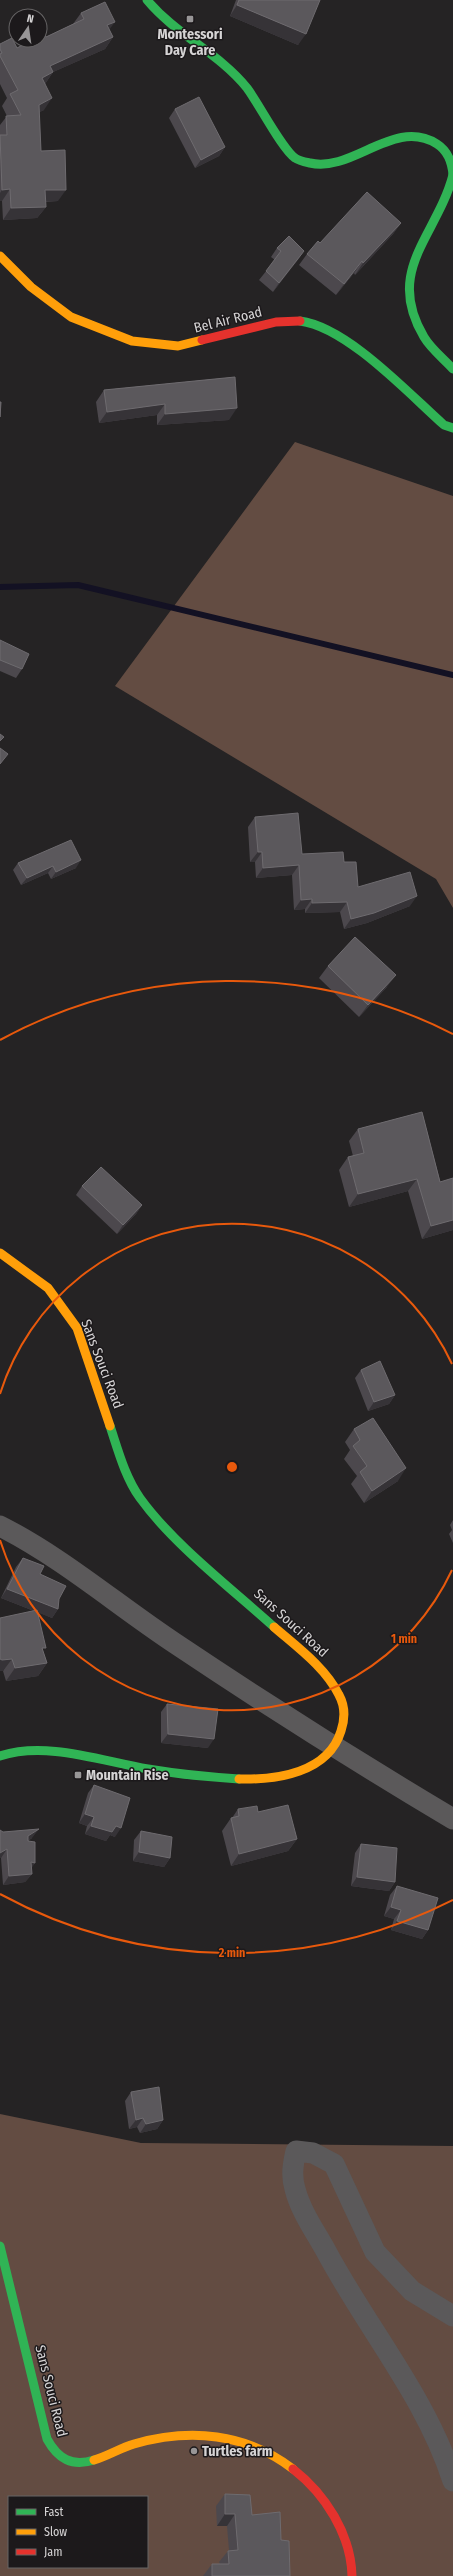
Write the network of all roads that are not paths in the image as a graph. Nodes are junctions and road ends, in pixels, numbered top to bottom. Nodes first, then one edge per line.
1 (147, 0) edge
2 (453, 175) edge
3 (0, 256) edge
4 (453, 369) edge
5 (453, 428) edge
6 (0, 1253) edge
7 (0, 1526) edge
8 (334, 1748) junction
9 (0, 1756) edge
10 (453, 1819) edge
11 (0, 2246) edge
12 (453, 2316) edge
13 (453, 2481) edge
14 (352, 2576) edge

1 - 2 main road
2 - 4 main road
3 - 5 main road, Bel Air Road
6 - 8 main road, Sans Souci Road
7 - 8 street
8 - 9 main road, Sans Souci Road
8 - 10 street
11 - 14 main road, Sans Souci Road
12 - 13 street

